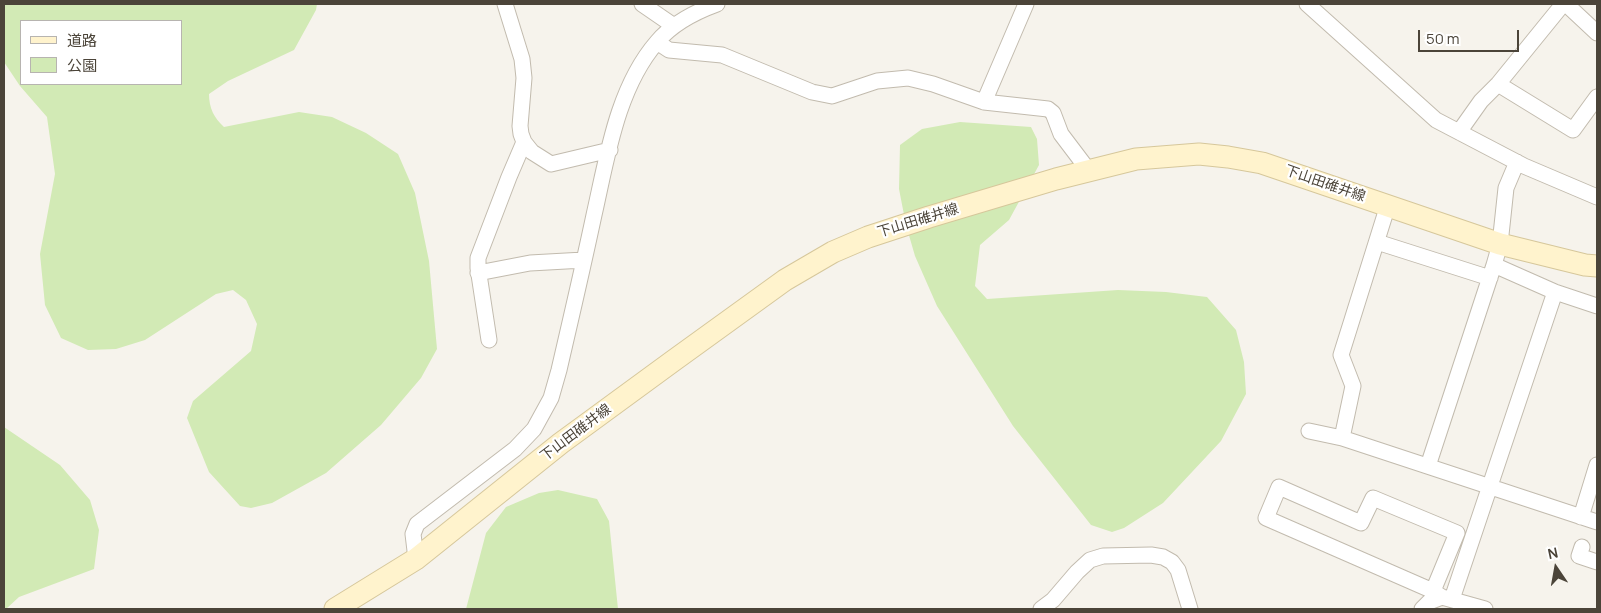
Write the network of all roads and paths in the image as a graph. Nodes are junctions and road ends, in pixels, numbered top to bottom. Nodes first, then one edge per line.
1 (505, 4) edge
2 (642, 4) edge
3 (716, 4) edge
4 (1026, 4) edge
5 (1307, 4) edge
6 (1563, 6) edge
7 (674, 26) junction
8 (1597, 33) edge
9 (657, 42) junction
10 (1498, 84) junction
11 (1597, 97) edge
12 (984, 102) junction
13 (1459, 132) junction
14 (524, 142) junction
15 (610, 150) junction
16 (1517, 162) junction
17 (1089, 171) junction
18 (1597, 197) edge
19 (1388, 205) junction
20 (1377, 242) junction
21 (1500, 244) junction
22 (584, 260) junction
23 (1597, 266) edge
24 (1492, 272) junction
25 (478, 273) junction
26 (1555, 292) junction
27 (1597, 306) edge
28 (489, 340) dead end
29 (1309, 431) dead end
30 (1342, 438) junction
31 (1597, 464) edge
32 (1428, 466) junction
33 (1490, 485) junction
34 (1581, 517) junction
35 (1597, 522) edge
36 (1582, 547) dead end
37 (416, 559) junction
38 (1597, 562) edge
39 (1442, 596) junction
40 (335, 609) edge
41 (1041, 609) edge
42 (1190, 609) edge
43 (1422, 609) edge
44 (1485, 609) edge

1 - 14 street
2 - 7 street
3 - 7 street
4 - 12 street
5 - 13 street
6 - 8 street
6 - 10 street
7 - 9 street
9 - 12 street
9 - 15 street
10 - 11 street
10 - 13 street
12 - 17 street
13 - 16 street
14 - 15 street
14 - 25 street
15 - 22 street
16 - 18 street
16 - 21 street
17 - 19 main road, 下山田碓井線
17 - 37 main road, 下山田碓井線
19 - 20 street
19 - 21 main road, 下山田碓井線
20 - 24 street
20 - 30 street
21 - 23 main road, 下山田碓井線
21 - 24 street
22 - 25 street
22 - 37 street
24 - 26 street
24 - 32 street
25 - 28 street
26 - 27 street
26 - 33 street
29 - 30 street
30 - 32 street
31 - 34 street
32 - 33 street
33 - 34 street
33 - 39 street
34 - 35 street
36 - 38 street
37 - 40 main road, 下山田碓井線
39 - 39 street
39 - 43 street
39 - 44 street
41 - 42 street

